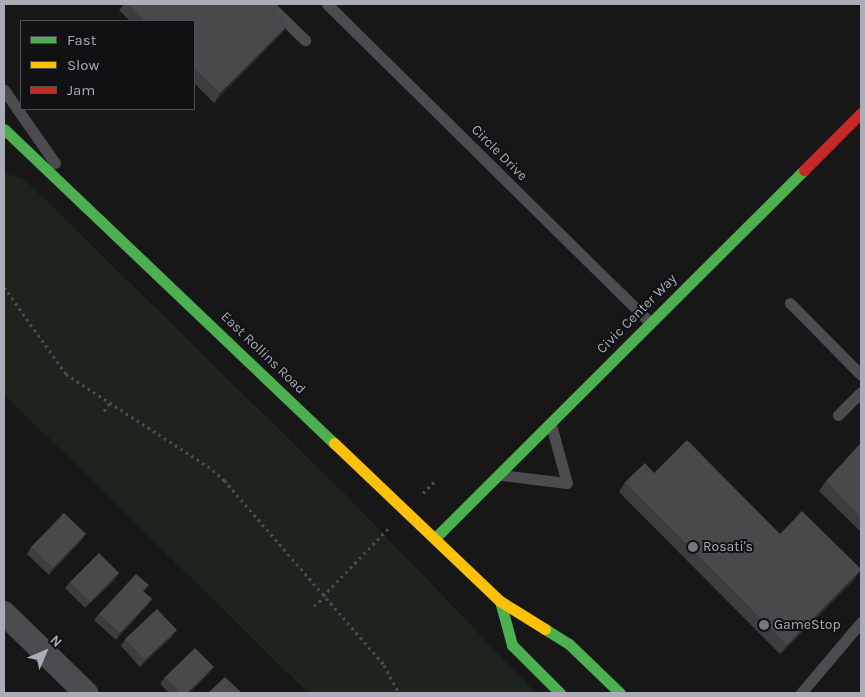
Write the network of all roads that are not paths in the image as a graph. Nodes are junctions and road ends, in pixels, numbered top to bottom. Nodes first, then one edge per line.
1 (268, 4) edge
2 (327, 4) edge
3 (305, 40) dead end
4 (4, 90) edge
5 (861, 113) edge
6 (6, 136) edge
7 (93, 215) junction
8 (790, 303) dead end
9 (650, 323) junction
10 (861, 375) edge
11 (861, 392) edge
12 (838, 416) dead end
13 (550, 422) junction
14 (498, 474) junction
15 (436, 537) junction
16 (500, 601) junction
17 (4, 613) edge
18 (861, 622) edge
19 (86, 693) edge
20 (560, 693) edge
21 (620, 693) edge
22 (801, 693) edge

1 - 3 lane
2 - 9 lane, Circle Drive
4 - 7 lane
5 - 9 main road, Civic Center Way
6 - 7 main road, East Rollins Road
7 - 15 main road, East Rollins Road
8 - 10 lane
9 - 13 main road, Civic Center Way
11 - 12 lane
13 - 14 main road, Civic Center Way
13 - 14 lane
14 - 15 main road, Civic Center Way
15 - 16 main road, East Rollins Road
16 - 20 main road, East Rollins Road
16 - 21 main road, East Rollins Road
17 - 19 street
18 - 22 lane

